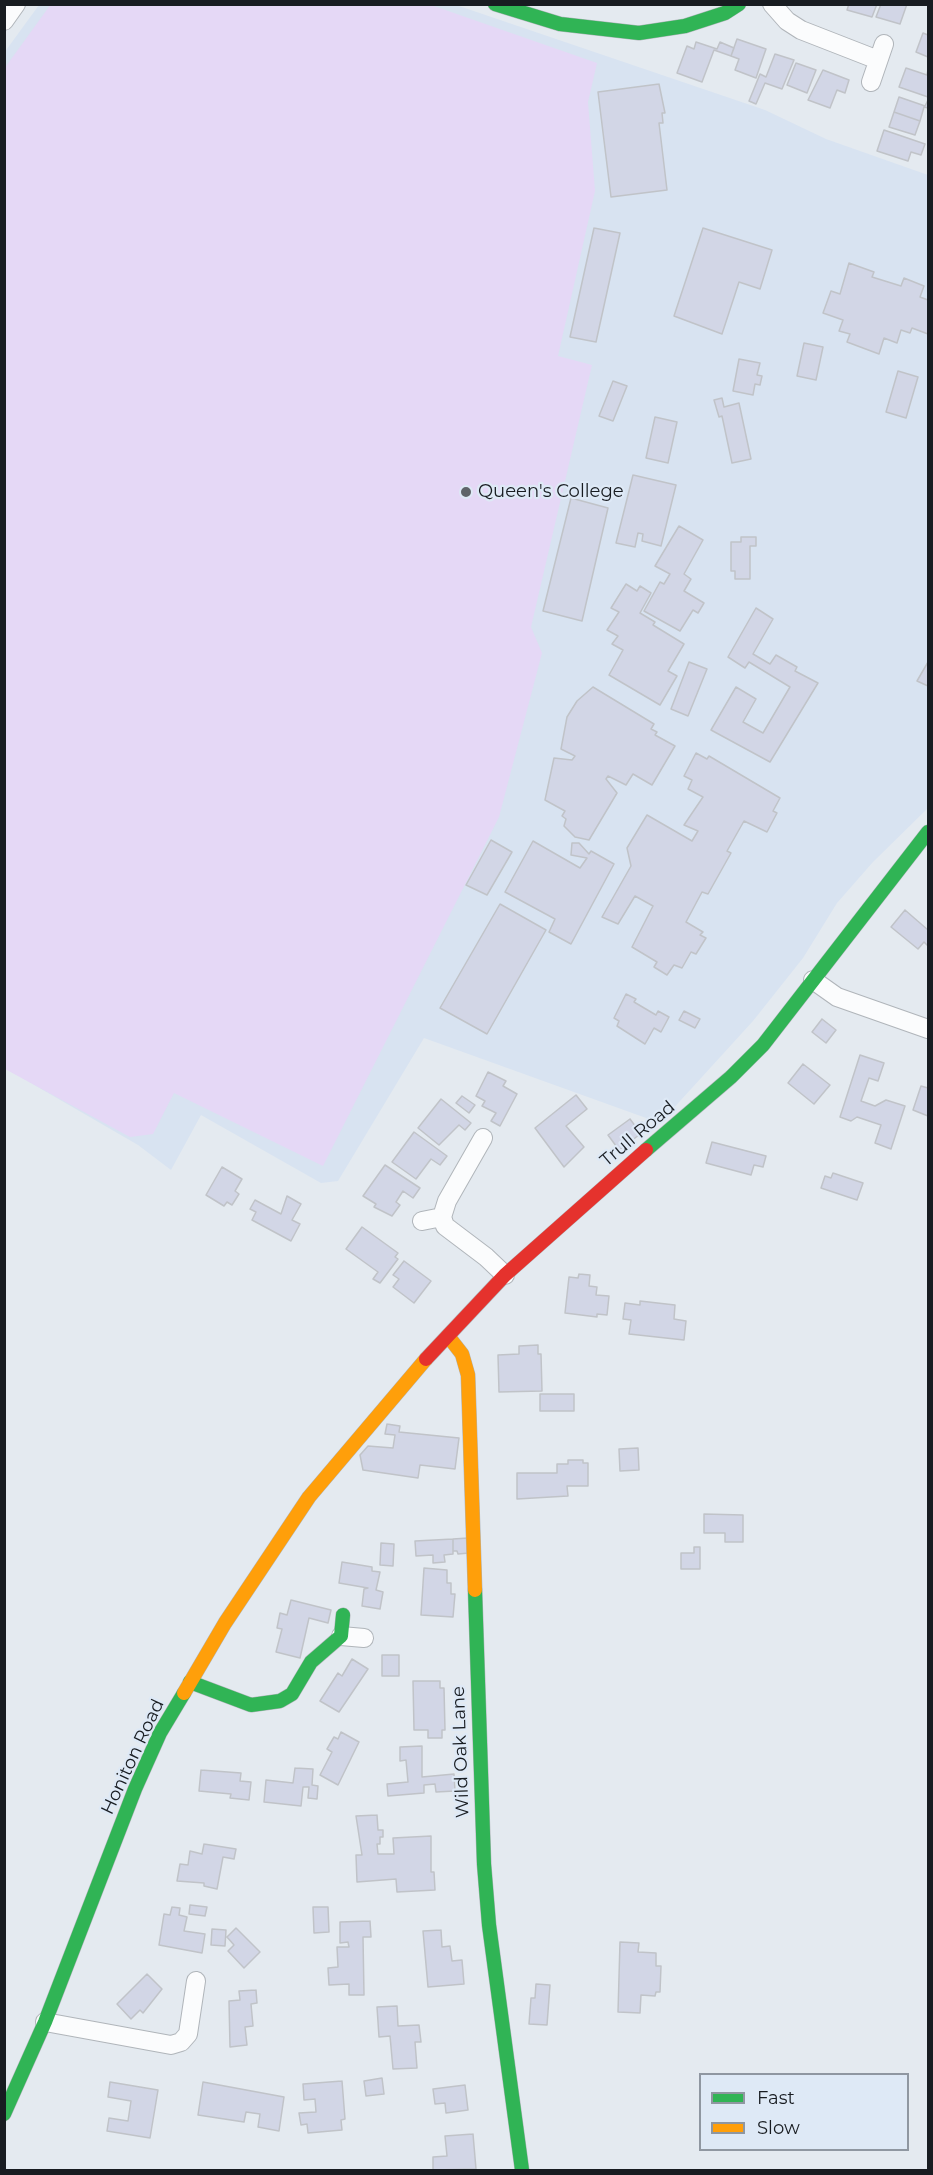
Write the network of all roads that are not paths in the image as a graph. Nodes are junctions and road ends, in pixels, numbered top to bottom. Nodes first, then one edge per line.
1 (16, 4) edge
2 (495, 4) edge
3 (739, 4) edge
4 (772, 4) edge
5 (4, 21) edge
6 (871, 82) dead end
7 (928, 831) edge
8 (813, 980) junction
9 (928, 1029) edge
10 (483, 1138) dead end
11 (442, 1217) junction
12 (422, 1221) dead end
13 (505, 1275) junction
14 (448, 1336) junction
15 (351, 1445) joint
16 (343, 1615) dead end
17 (341, 1636) junction
18 (364, 1638) dead end
19 (190, 1682) junction
20 (196, 1980) dead end
21 (45, 2022) junction
22 (4, 2114) edge
23 (522, 2170) edge

1 - 5 street
2 - 3 street
4 - 6 street
7 - 8 street, Trull Road
8 - 9 street
8 - 13 street, Trull Road
10 - 11 street
11 - 12 street
11 - 13 street
13 - 14 street, Trull Road
14 - 15 street, Trull Road
14 - 23 street, Wild Oak Lane
15 - 19 street, Honiton Road
16 - 17 street
17 - 18 street
17 - 19 street
19 - 21 street, Honiton Road
20 - 21 street
21 - 22 street, Honiton Road

